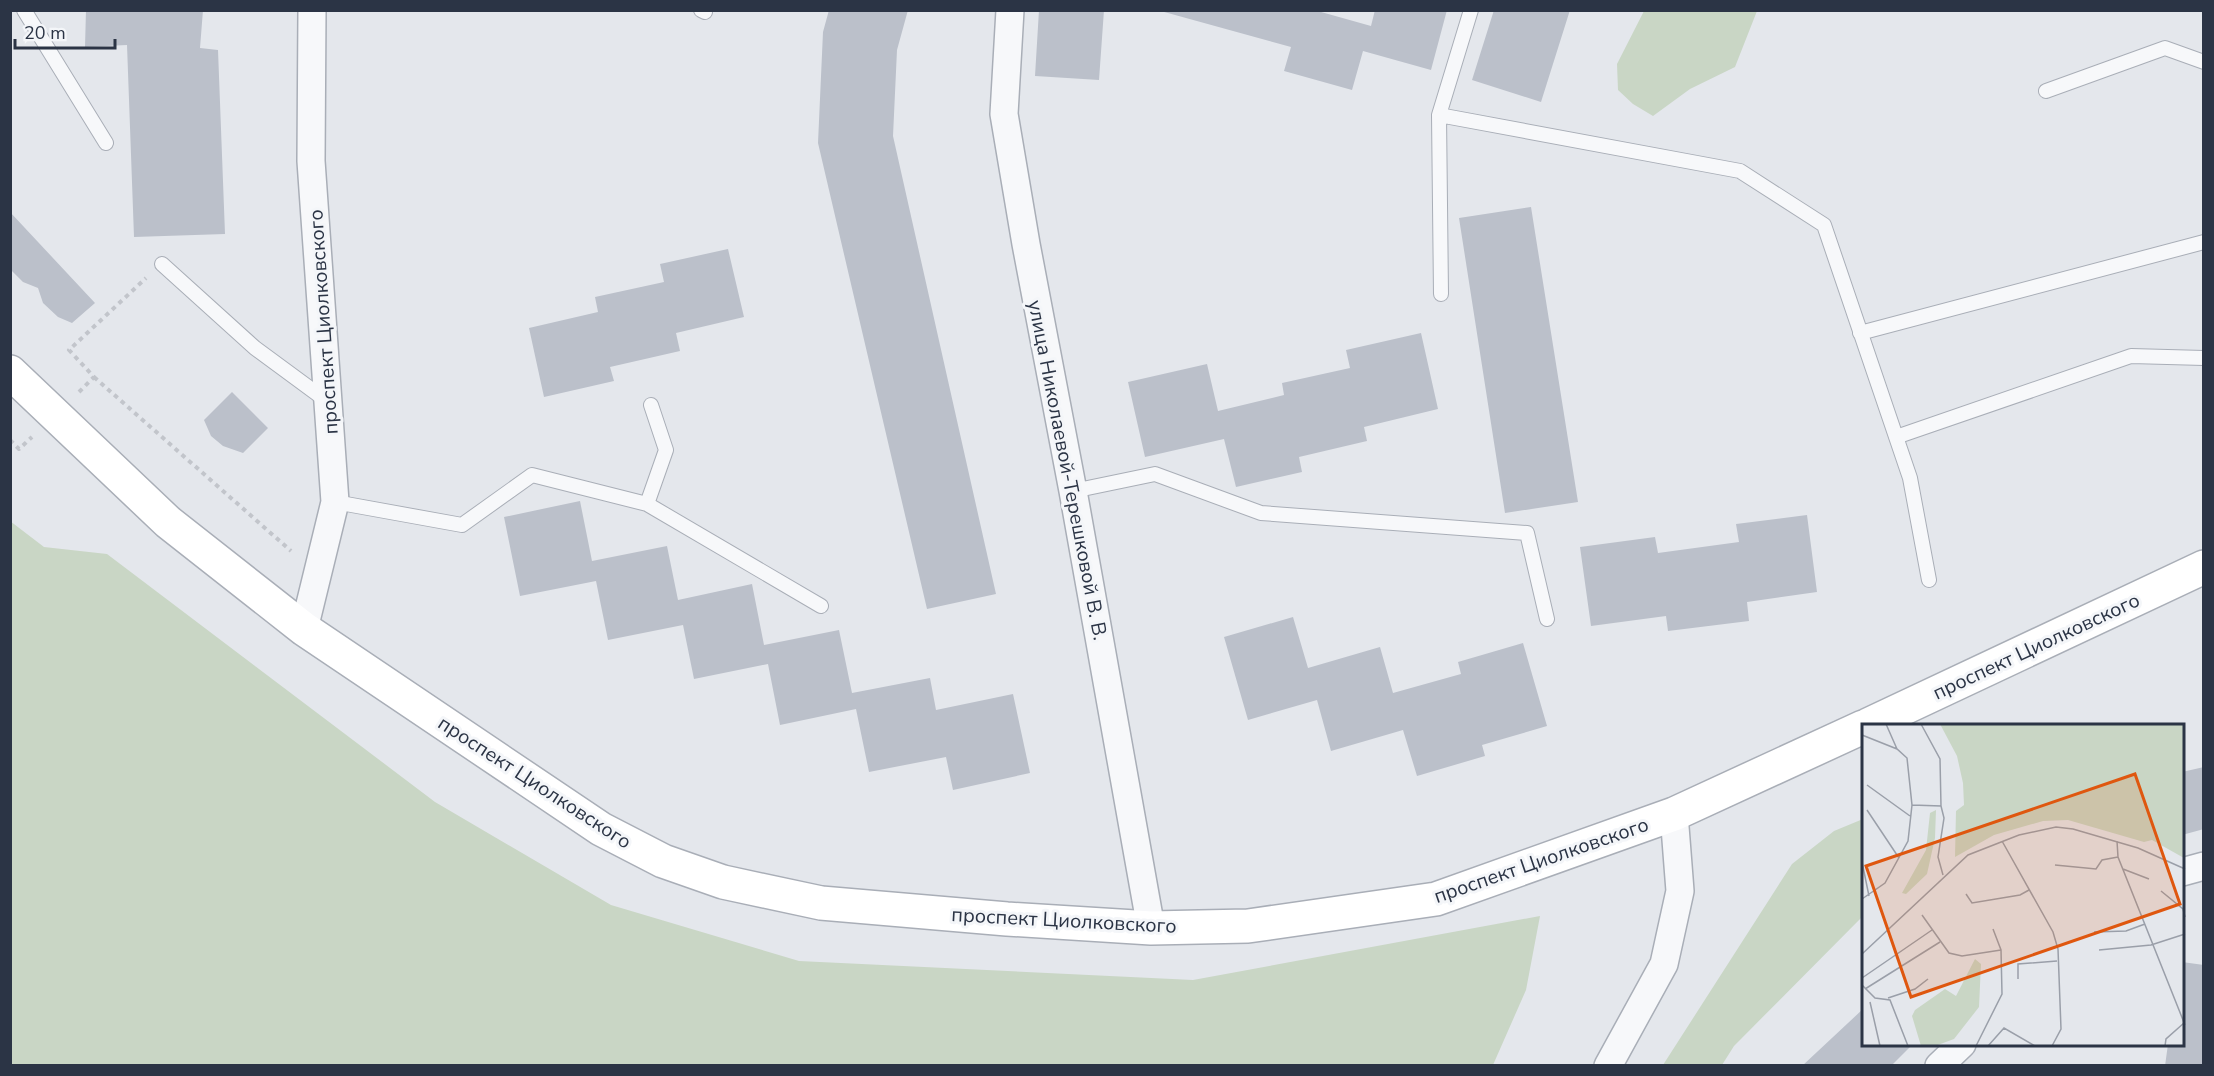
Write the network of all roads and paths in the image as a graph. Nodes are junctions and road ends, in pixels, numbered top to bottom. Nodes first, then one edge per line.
1 (24, 10) edge
2 (312, 10) edge
3 (1010, 10) edge
4 (1471, 10) edge
5 (2204, 62) edge
6 (2046, 91) dead end
7 (1439, 115) junction
8 (106, 143) dead end
9 (2204, 242) edge
10 (162, 264) joint
11 (1441, 294) dead end
12 (106, 314) dead end
13 (1860, 333) junction
14 (2204, 358) edge
15 (10, 372) edge
16 (94, 377) dead end
17 (328, 402) junction
18 (651, 405) dead end
19 (1896, 437) junction
20 (1073, 491) junction
21 (335, 502) junction
22 (646, 504) junction
23 (2204, 567) edge
24 (318, 574) junction
25 (1929, 580) dead end
26 (821, 606) dead end
27 (1547, 619) dead end
28 (304, 629) junction
29 (1870, 724) edge
30 (1862, 727) edge
31 (1674, 814) junction
32 (2204, 866) edge
33 (2184, 871) edge
34 (1151, 928) junction
35 (1608, 1065) edge

1 - 8 lane
2 - 17 street, проспект Циолковского
3 - 20 street, улица Николаевой-Терешковой В. В.
4 - 7 lane
5 - 6 lane
7 - 11 lane
7 - 13 lane
9 - 13 lane
10 - 12 path
10 - 17 lane
13 - 19 lane
14 - 19 lane
15 - 28 main road, проспект Циолковского
16 - 24 path
17 - 21 street, проспект Циолковского
18 - 22 lane
19 - 25 lane
20 - 27 lane
20 - 34 street, улица Николаевой-Терешковой В. В.
21 - 22 lane
21 - 24 street, проспект Циолковского
22 - 26 lane
23 - 29 main road, проспект Циолковского
24 - 28 street, проспект Циолковского
28 - 34 main road, проспект Циолковского
30 - 31 main road, проспект Циолковского
31 - 34 main road, проспект Циолковского
31 - 35 street
32 - 33 street

